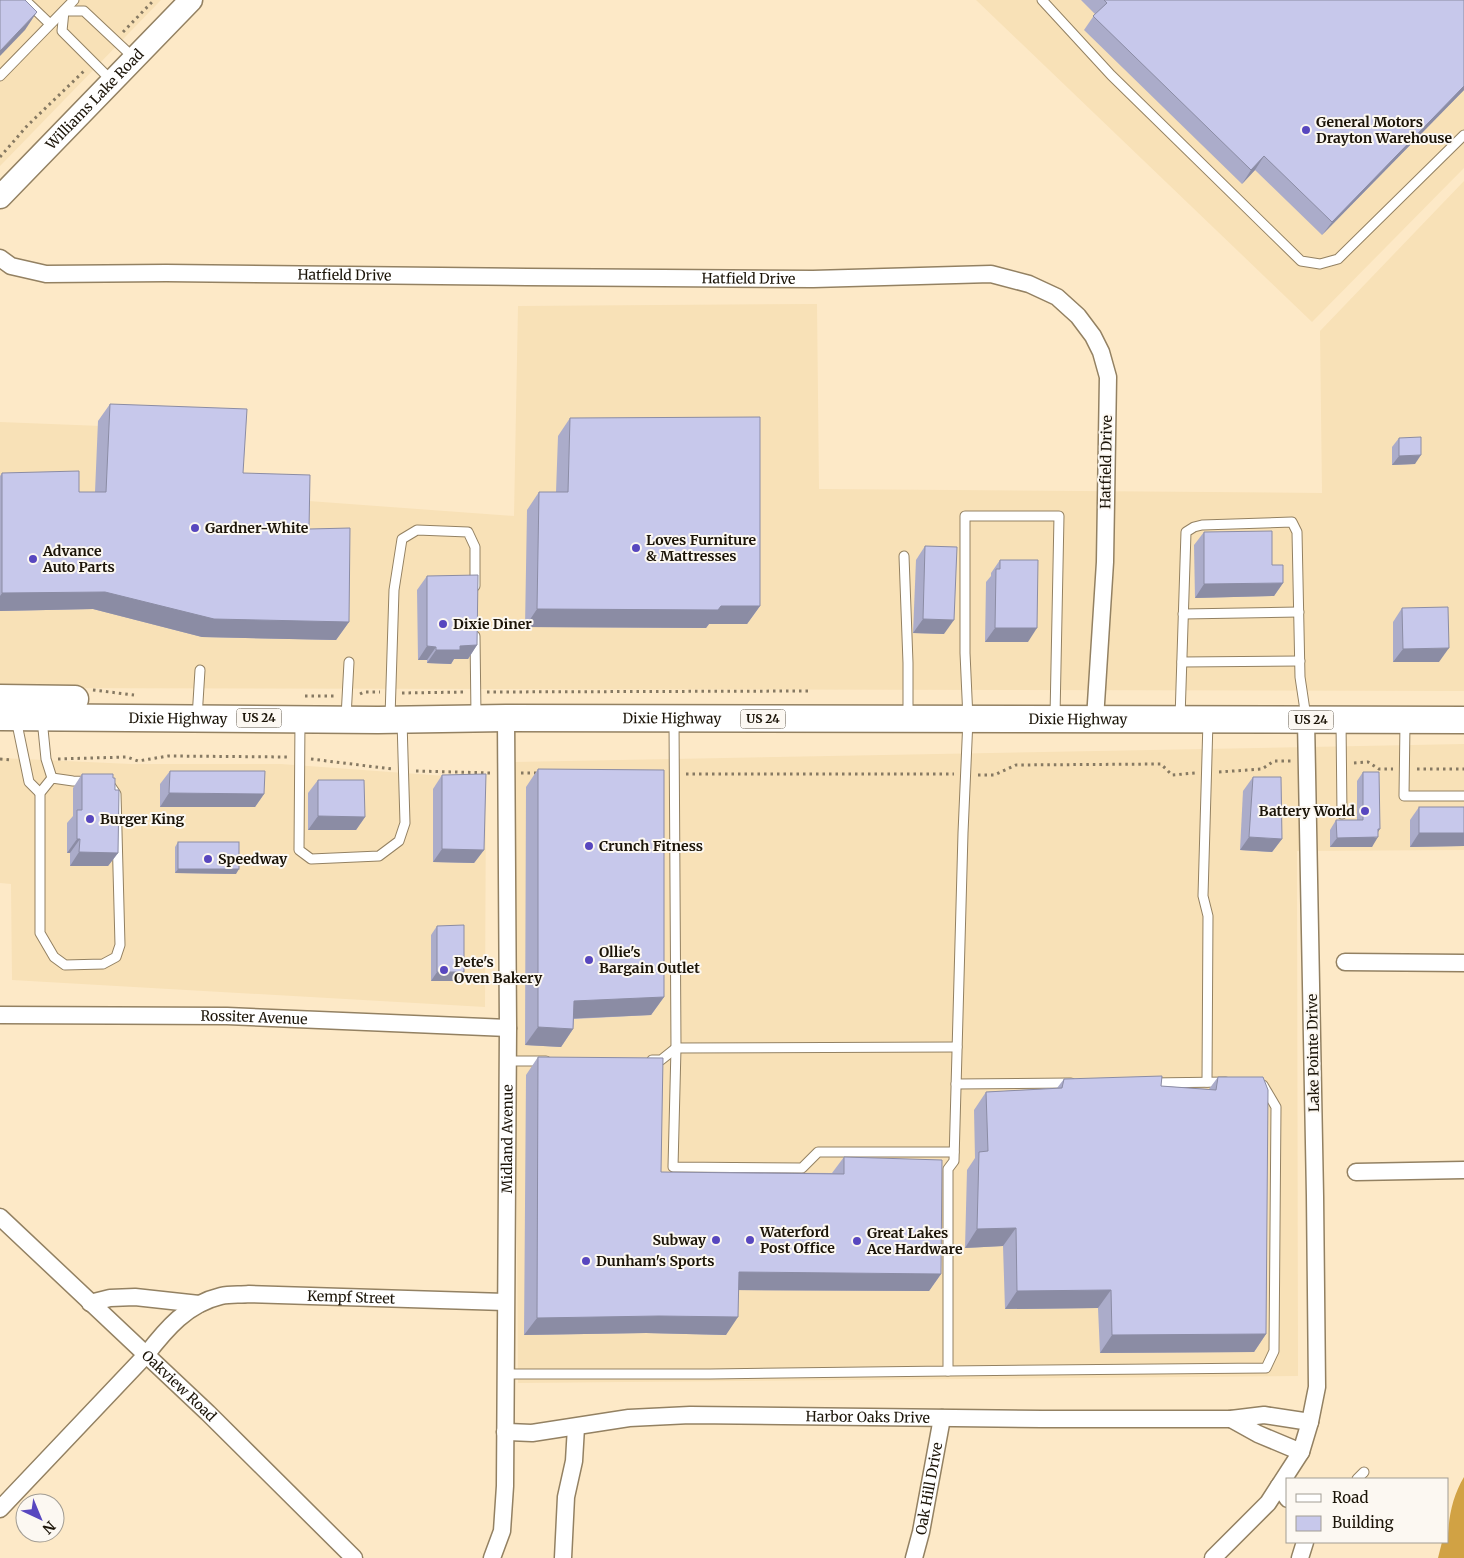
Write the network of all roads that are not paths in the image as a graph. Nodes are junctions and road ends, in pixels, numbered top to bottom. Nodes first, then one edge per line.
1 (24, 0) edge
2 (74, 0) edge
3 (190, 0) edge
4 (1042, 0) edge
5 (64, 10) junction
6 (50, 24) junction
7 (134, 58) junction
8 (0, 76) edge
9 (112, 80) junction
10 (1464, 135) edge
11 (0, 198) edge
12 (0, 258) edge
13 (904, 556) dead end
14 (475, 594) edge
15 (1299, 612) junction
16 (1183, 614) junction
17 (475, 630) edge
18 (1300, 661) junction
19 (349, 662) dead end
20 (1182, 662) junction
21 (200, 670) dead end
22 (5, 710) edge
23 (42, 717) junction
24 (141, 717) junction
25 (197, 718) junction
26 (476, 718) junction
27 (506, 718) junction
28 (674, 718) junction
29 (300, 719) junction
30 (346, 719) junction
31 (396, 719) junction
32 (908, 719) junction
33 (968, 719) junction
34 (1055, 719) junction
35 (1095, 719) junction
36 (1180, 719) junction
37 (1208, 720) junction
38 (1306, 720) junction
39 (1341, 720) junction
40 (1405, 720) junction
41 (1464, 720) edge
42 (52, 778) junction
43 (40, 793) junction
44 (1464, 796) edge
45 (1342, 814) dead end
46 (1345, 962) dead end
47 (1464, 963) edge
48 (0, 1015) edge
49 (508, 1028) junction
50 (957, 1047) junction
51 (676, 1048) junction
52 (642, 1060) edge
53 (556, 1061) edge
54 (508, 1062) junction
55 (1142, 1082) edge
56 (1207, 1082) junction
57 (1234, 1082) edge
58 (1252, 1082) edge
59 (1077, 1083) edge
60 (956, 1084) junction
61 (954, 1152) junction
62 (1464, 1170) edge
63 (1356, 1172) dead end
64 (0, 1217) edge
65 (506, 1302) junction
66 (90, 1303) junction
67 (199, 1304) junction
68 (146, 1355) junction
69 (948, 1371) junction
70 (506, 1374) junction
71 (942, 1418) junction
72 (1231, 1419) junction
73 (1310, 1422) junction
74 (576, 1427) junction
75 (505, 1432) junction
76 (1302, 1452) junction
77 (1364, 1472) dead end
78 (1290, 1478) edge
79 (1358, 1478) edge
80 (1283, 1492) edge
81 (0, 1509) edge
82 (1306, 1543) edge
83 (354, 1558) edge
84 (492, 1558) edge
85 (563, 1558) edge
86 (914, 1558) edge
87 (1214, 1558) edge
88 (1300, 1558) edge

1 - 6 lane
2 - 5 lane
3 - 7 main road, Williams Lake Road
4 - 10 lane
5 - 6 lane
5 - 7 lane
5 - 9 lane
6 - 8 lane
7 - 9 main road, Williams Lake Road
9 - 11 main road, Williams Lake Road
12 - 35 street, Hatfield Drive
13 - 32 lane
14 - 31 lane
15 - 16 lane
15 - 16 lane
15 - 18 lane
16 - 20 lane
17 - 26 lane
18 - 20 lane
18 - 38 lane
19 - 30 lane
20 - 36 lane
21 - 25 lane
22 - 23 main road, Dixie Highway / US 24
22 - 24 main road
22 - 43 lane
23 - 24 main road, Dixie Highway / US 24
23 - 42 lane
24 - 25 main road, Dixie Highway / US 24
25 - 29 main road, Dixie Highway / US 24
26 - 27 main road, Dixie Highway / US 24
26 - 31 main road, Dixie Highway / US 24
27 - 28 main road, Dixie Highway / US 24
27 - 49 street, Midland Avenue
28 - 32 main road, Dixie Highway / US 24
28 - 51 lane
29 - 30 main road, Dixie Highway / US 24
29 - 31 lane
30 - 31 main road, Dixie Highway / US 24
32 - 33 main road, Dixie Highway / US 24
33 - 34 main road, Dixie Highway / US 24
33 - 34 lane
33 - 50 lane
34 - 35 main road, Dixie Highway / US 24
35 - 36 main road, Dixie Highway / US 24
36 - 37 main road, Dixie Highway / US 24
37 - 38 main road, Dixie Highway / US 24
37 - 56 lane
38 - 39 main road, Dixie Highway / US 24
38 - 73 street, Lake Pointe Drive
39 - 40 main road, Dixie Highway / US 24
39 - 45 lane
40 - 41 main road, Dixie Highway / US 24
40 - 44 lane
42 - 43 lane
42 - 43 lane
46 - 47 street
48 - 49 street, Rossiter Avenue
49 - 54 street, Midland Avenue
50 - 51 lane
50 - 60 lane
51 - 52 lane
51 - 61 lane
53 - 54 lane
54 - 65 street, Midland Avenue
55 - 56 lane
56 - 57 lane
58 - 69 lane
59 - 60 lane
60 - 61 lane
61 - 69 lane
62 - 63 street
64 - 66 street, Oakview Road
65 - 67 street, Kempf Street
65 - 70 street, Midland Avenue
66 - 67 street, Kempf Street
66 - 68 street, Oakview Road
67 - 68 street, Kempf Street
68 - 81 street, Kempf Street
68 - 83 street, Oakview Road
69 - 70 lane
70 - 75 street, Midland Avenue
71 - 72 street, Harbor Oaks Drive
71 - 74 street, Harbor Oaks Drive
71 - 86 street, Oak Hill Drive
72 - 73 street, Harbor Oaks Drive
72 - 76 street
73 - 76 street, Lake Pointe Drive
74 - 75 street, Harbor Oaks Drive
74 - 85 street
75 - 84 street, Midland Avenue
76 - 78 street, Lake Pointe Drive
77 - 79 lane
80 - 87 street, Lake Pointe Drive
82 - 88 street

